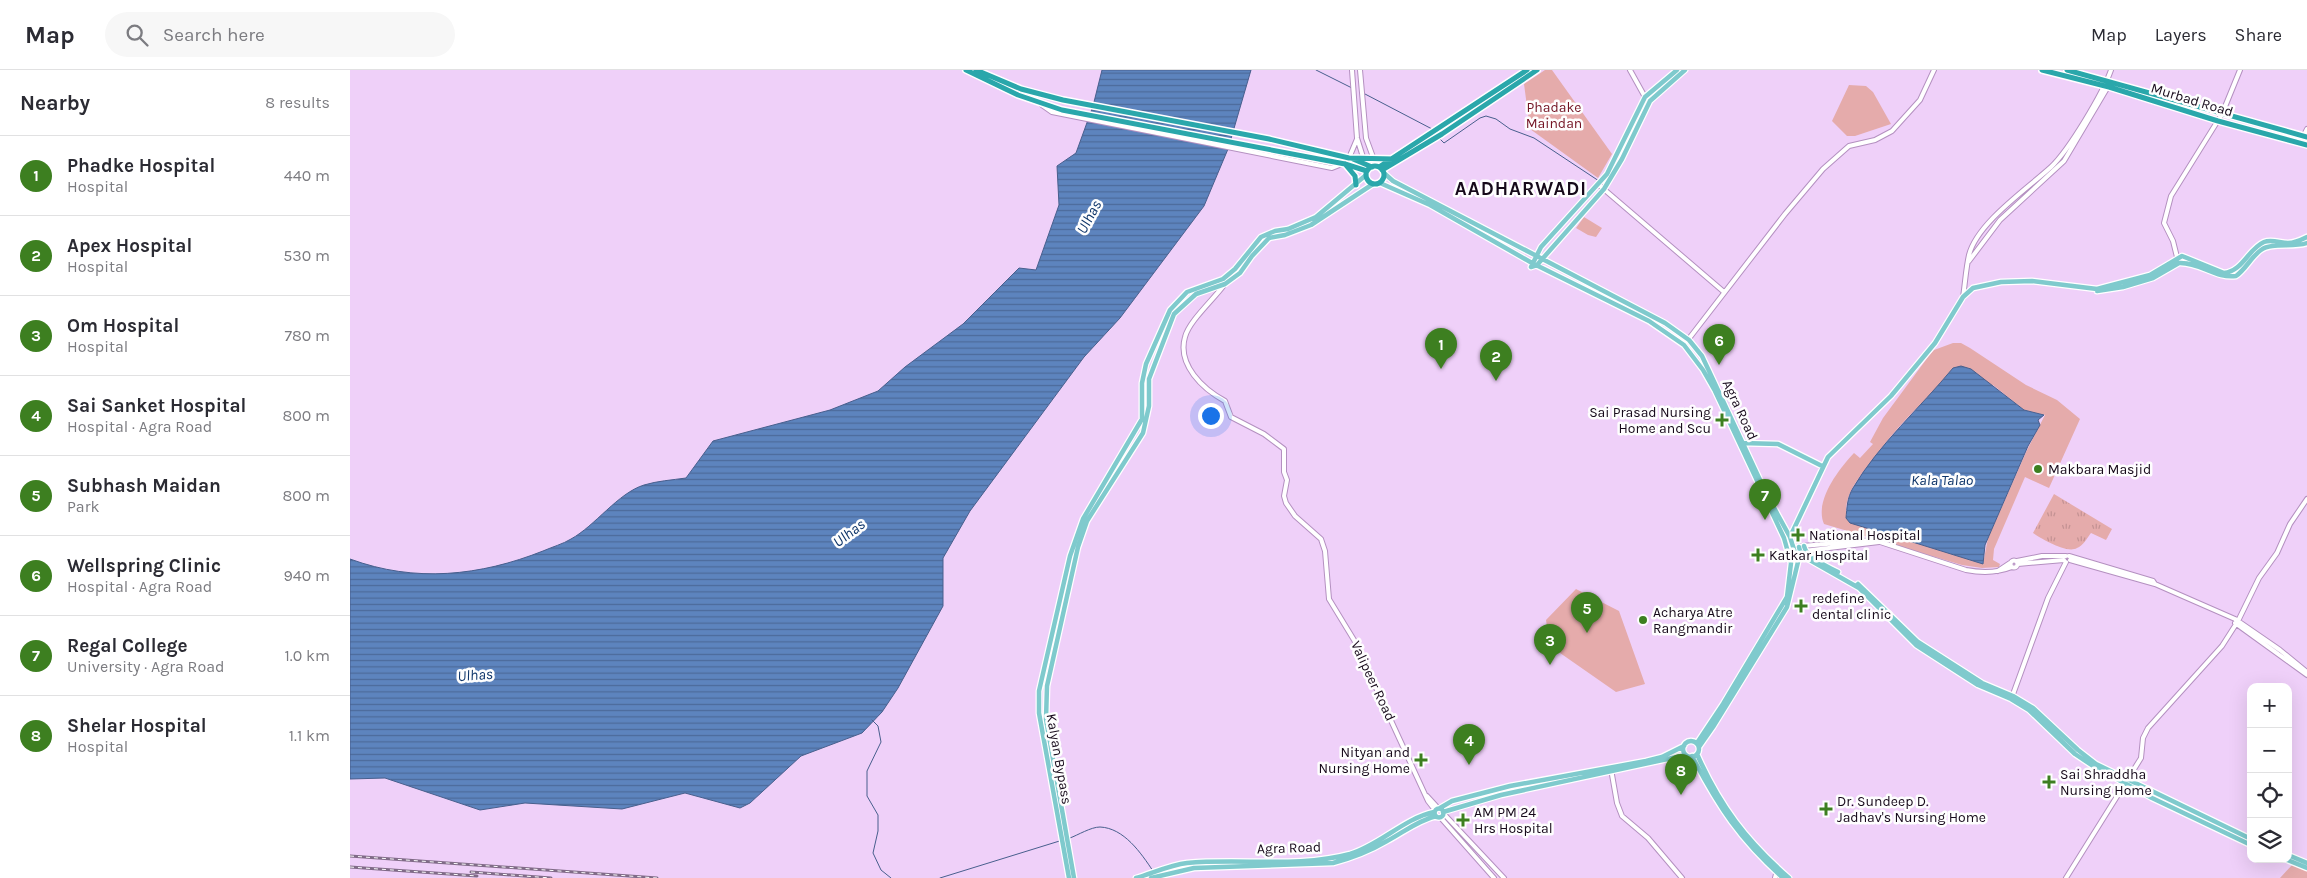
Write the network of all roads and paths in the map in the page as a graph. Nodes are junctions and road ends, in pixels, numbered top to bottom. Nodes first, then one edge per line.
1 (966, 70) edge
2 (976, 70) edge
3 (1352, 70) edge
4 (1360, 70) edge
5 (1527, 70) edge
6 (1537, 70) edge
7 (1630, 70) edge
8 (1677, 70) edge
9 (1685, 70) edge
10 (1934, 70) edge
11 (2042, 70) edge
12 (2067, 70) edge
13 (2111, 70) edge
14 (2240, 70) edge
15 (2108, 82) junction
16 (1645, 97) junction
17 (1650, 101) junction
18 (1039, 102) junction
19 (1061, 112) junction
20 (2222, 114) junction
21 (2218, 121) junction
22 (2307, 129) edge
23 (1439, 132) junction
24 (2078, 134) junction
25 (2305, 137) edge
26 (1357, 138) junction
27 (1431, 138) junction
28 (1368, 142) junction
29 (2300, 143) junction
30 (1359, 144) junction
31 (2307, 145) edge
32 (1347, 157) junction
33 (1363, 157) junction
34 (1373, 157) junction
35 (1394, 159) junction
36 (1344, 164) junction
37 (2052, 166) junction
38 (1372, 167) junction
39 (1382, 170) junction
40 (2056, 170) junction
41 (1367, 173) junction
42 (1380, 183) junction
43 (1373, 184) junction
44 (1356, 185) junction
45 (1599, 185) junction
46 (1604, 189) junction
47 (1562, 222) junction
48 (1568, 228) junction
49 (2307, 237) edge
50 (1980, 239) junction
51 (2307, 243) edge
52 (1535, 256) junction
53 (1541, 259) junction
54 (2178, 260) junction
55 (2188, 261) junction
56 (1533, 265) junction
57 (1224, 282) junction
58 (1965, 283) junction
59 (1975, 287) junction
60 (1724, 292) junction
61 (1963, 297) junction
62 (1689, 340) junction
63 (1684, 346) junction
64 (1740, 443) junction
65 (1822, 466) junction
66 (2307, 499) edge
67 (1790, 537) junction
68 (1832, 542) junction
69 (1879, 542) junction
70 (1075, 546) junction
71 (1833, 547) junction
72 (1800, 549) junction
73 (1788, 550) junction
74 (2053, 555) junction
75 (2067, 559) junction
76 (2053, 560) junction
77 (2017, 563) junction
78 (2237, 623) junction
79 (2307, 674) edge
80 (2012, 697) junction
81 (1046, 719) junction
82 (1040, 720) junction
83 (1698, 745) junction
84 (1684, 746) junction
85 (1686, 755) junction
86 (1694, 755) junction
87 (1662, 759) junction
88 (1611, 770) junction
89 (2126, 783) junction
90 (1439, 812) junction
91 (1062, 833) junction
92 (2247, 837) edge
93 (2247, 843) edge
94 (1066, 855) junction
95 (2292, 857) edge
96 (2292, 862) edge
97 (1186, 863) junction
98 (2307, 863) edge
99 (2307, 868) edge
100 (1186, 869) junction
101 (1777, 870) junction
102 (1164, 871) junction
103 (1069, 878) edge
104 (1074, 878) edge
105 (1136, 878) edge
106 (1151, 878) edge
107 (1494, 878) edge
108 (1504, 878) edge
109 (1682, 878) edge
110 (1775, 878) edge
111 (1783, 878) edge
112 (1789, 878) edge
113 (2066, 878) edge

1 - 18 highway
2 - 32 highway
3 - 26 street
4 - 28 street
5 - 23 highway
6 - 23 highway
7 - 16 street
8 - 16 main road
9 - 17 main road
10 - 60 street
11 - 15 highway, Murbad Road
12 - 15 highway
13 - 15 street
14 - 20 street
15 - 20 highway
15 - 21 highway, Murbad Road
15 - 24 street
16 - 17 street
16 - 45 main road
17 - 46 main road
18 - 19 highway
18 - 19 street
19 - 36 highway
20 - 21 street
20 - 25 highway
21 - 29 highway, Murbad Road
21 - 54 street
22 - 25 street
23 - 27 highway
24 - 37 street
24 - 40 street
25 - 29 street
26 - 30 street
26 - 32 street
27 - 35 highway
27 - 39 highway
28 - 30 street
28 - 34 street
29 - 31 highway, Murbad Road
30 - 33 street
32 - 33 highway
32 - 38 highway
33 - 34 highway
34 - 35 highway
35 - 39 highway
36 - 41 highway
36 - 44 highway
37 - 40 street
37 - 50 street
38 - 39 highway
38 - 41 highway
39 - 42 highway
39 - 52 main road, Agra Road
40 - 50 street
41 - 43 highway
41 - 44 main road
42 - 43 highway
42 - 56 main road, Agra Road
43 - 57 main road
44 - 57 main road
45 - 46 street
45 - 47 main road
46 - 48 main road
46 - 60 street
47 - 48 main road
47 - 52 main road
48 - 53 main road
49 - 55 main road
50 - 58 street
51 - 55 main road
52 - 53 main road, Agra Road
52 - 56 main road
53 - 56 main road
53 - 62 main road, Agra Road
54 - 55 main road
54 - 59 main road
56 - 63 main road, Agra Road
57 - 70 main road
57 - 90 street, Valipeer Road
58 - 59 street
58 - 61 street
59 - 61 main road
60 - 62 street
61 - 65 main road
62 - 63 street
62 - 64 main road, Agra Road
63 - 64 main road, Agra Road
64 - 65 main road
64 - 67 main road, Agra Road
64 - 73 main road, Agra Road
65 - 67 main road
66 - 78 street
67 - 72 main road, Agra Road
68 - 69 street
68 - 71 street
68 - 72 street
69 - 71 street
69 - 77 street
70 - 81 main road, Kalyan Bypass
70 - 82 main road, Kalyan Bypass
71 - 72 street
72 - 73 street
72 - 80 main road
72 - 83 main road, Agra Road
73 - 83 main road, Agra Road
74 - 75 street
74 - 76 street
74 - 77 street
75 - 76 street
75 - 78 street
75 - 80 street
76 - 77 street
78 - 79 street
78 - 89 street
80 - 89 main road
81 - 82 main road
81 - 91 main road, Kalyan Bypass
82 - 91 main road, Kalyan Bypass
83 - 84 main road, Agra Road
83 - 86 main road
84 - 85 main road
84 - 87 main road, Agra Road
85 - 86 main road
85 - 87 main road, Agra Road
86 - 101 main road
87 - 88 main road, Agra Road
88 - 90 main road, Agra Road
88 - 90 main road, Agra Road
88 - 109 street
89 - 92 main road
89 - 93 main road
89 - 113 street
90 - 97 main road, Agra Road
90 - 100 main road, Agra Road
90 - 107 street
90 - 108 street
91 - 94 main road, Kalyan Bypass
94 - 103 main road, Kalyan Bypass
94 - 104 main road, Kalyan Bypass
95 - 98 main road
96 - 99 main road
97 - 100 main road
97 - 102 main road, Agra Road
100 - 102 main road, Agra Road
101 - 110 street
101 - 111 main road
101 - 112 main road
102 - 105 main road, Agra Road
102 - 106 main road, Agra Road

